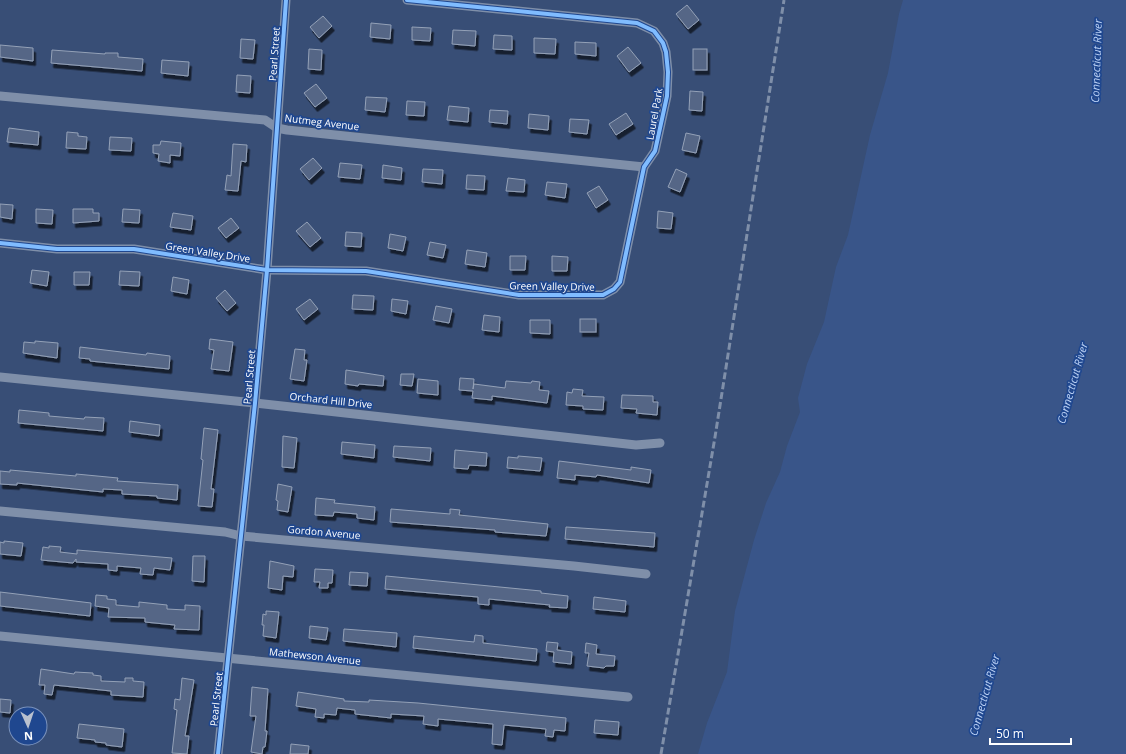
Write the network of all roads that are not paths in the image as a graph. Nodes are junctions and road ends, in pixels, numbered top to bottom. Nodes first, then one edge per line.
1 (286, 0) edge
2 (407, 0) edge
3 (0, 96) edge
4 (277, 128) junction
5 (644, 167) junction
6 (0, 243) edge
7 (267, 270) junction
8 (604, 295) joint
9 (0, 378) edge
10 (255, 403) junction
11 (660, 443) dead end
12 (0, 511) edge
13 (241, 536) junction
14 (646, 574) dead end
15 (0, 636) edge
16 (229, 658) junction
17 (628, 697) dead end
18 (218, 754) edge

1 - 4 street, Pearl Street
2 - 5 street, Laurel Park
3 - 4 street, Nutmeg Avenue
4 - 5 street, Nutmeg Avenue
4 - 7 street, Pearl Street
5 - 8 street, Laurel Park
6 - 7 street, Green Valley Drive
7 - 8 street, Green Valley Drive
7 - 10 street, Pearl Street
9 - 10 street, Orchard Hill Drive
10 - 11 street, Orchard Hill Drive
10 - 13 street, Pearl Street
12 - 13 street, Gordon Avenue
13 - 14 street, Gordon Avenue
13 - 16 street, Pearl Street
15 - 16 street, Mathewson Avenue
16 - 17 street, Mathewson Avenue
16 - 18 street, Pearl Street

